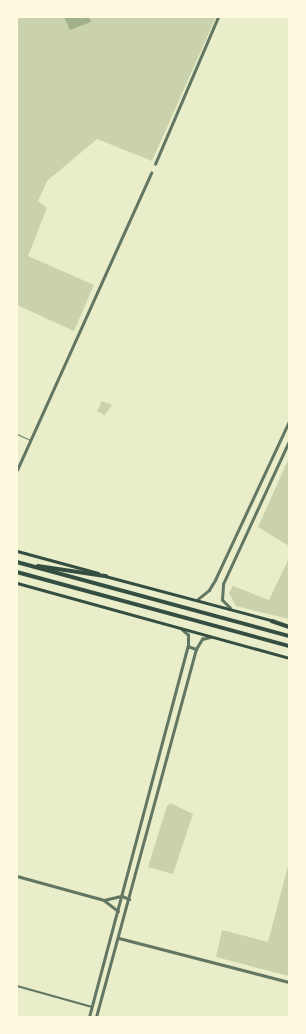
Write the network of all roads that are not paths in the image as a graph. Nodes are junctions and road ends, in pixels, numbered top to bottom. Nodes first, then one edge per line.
1 (218, 17) edge
2 (155, 164) dead end
3 (151, 173) dead end
4 (289, 421) edge
5 (17, 434) edge
6 (30, 440) junction
7 (289, 442) edge
8 (17, 470) edge
9 (17, 551) edge
10 (18, 563) edge
11 (17, 572) edge
12 (106, 576) junction
13 (17, 583) edge
14 (198, 599) junction
15 (230, 608) junction
16 (272, 621) joint
17 (289, 626) edge
18 (179, 627) junction
19 (289, 636) edge
20 (215, 637) junction
21 (188, 646) junction
22 (289, 646) edge
23 (196, 649) junction
24 (289, 658) edge
25 (17, 876) edge
26 (122, 896) junction
27 (129, 899) junction
28 (104, 900) junction
29 (118, 911) junction
30 (119, 938) junction
31 (289, 982) edge
32 (17, 986) edge
33 (92, 1007) junction
34 (89, 1017) edge
35 (96, 1017) edge

1 - 2 street
3 - 6 street
4 - 14 street
5 - 6 lane
6 - 8 street
7 - 15 street
9 - 12 main road
10 - 12 highway
10 - 19 highway
11 - 22 highway
12 - 14 main road
13 - 18 main road
14 - 15 main road
15 - 16 main road
16 - 17 highway
18 - 20 main road
18 - 21 street
20 - 23 street
20 - 24 main road
21 - 23 street
21 - 26 street
23 - 27 street
25 - 28 street
26 - 27 street
26 - 28 street
26 - 29 street
27 - 30 street
28 - 29 street
29 - 33 street
30 - 31 street
30 - 35 street
32 - 33 street
33 - 34 street

